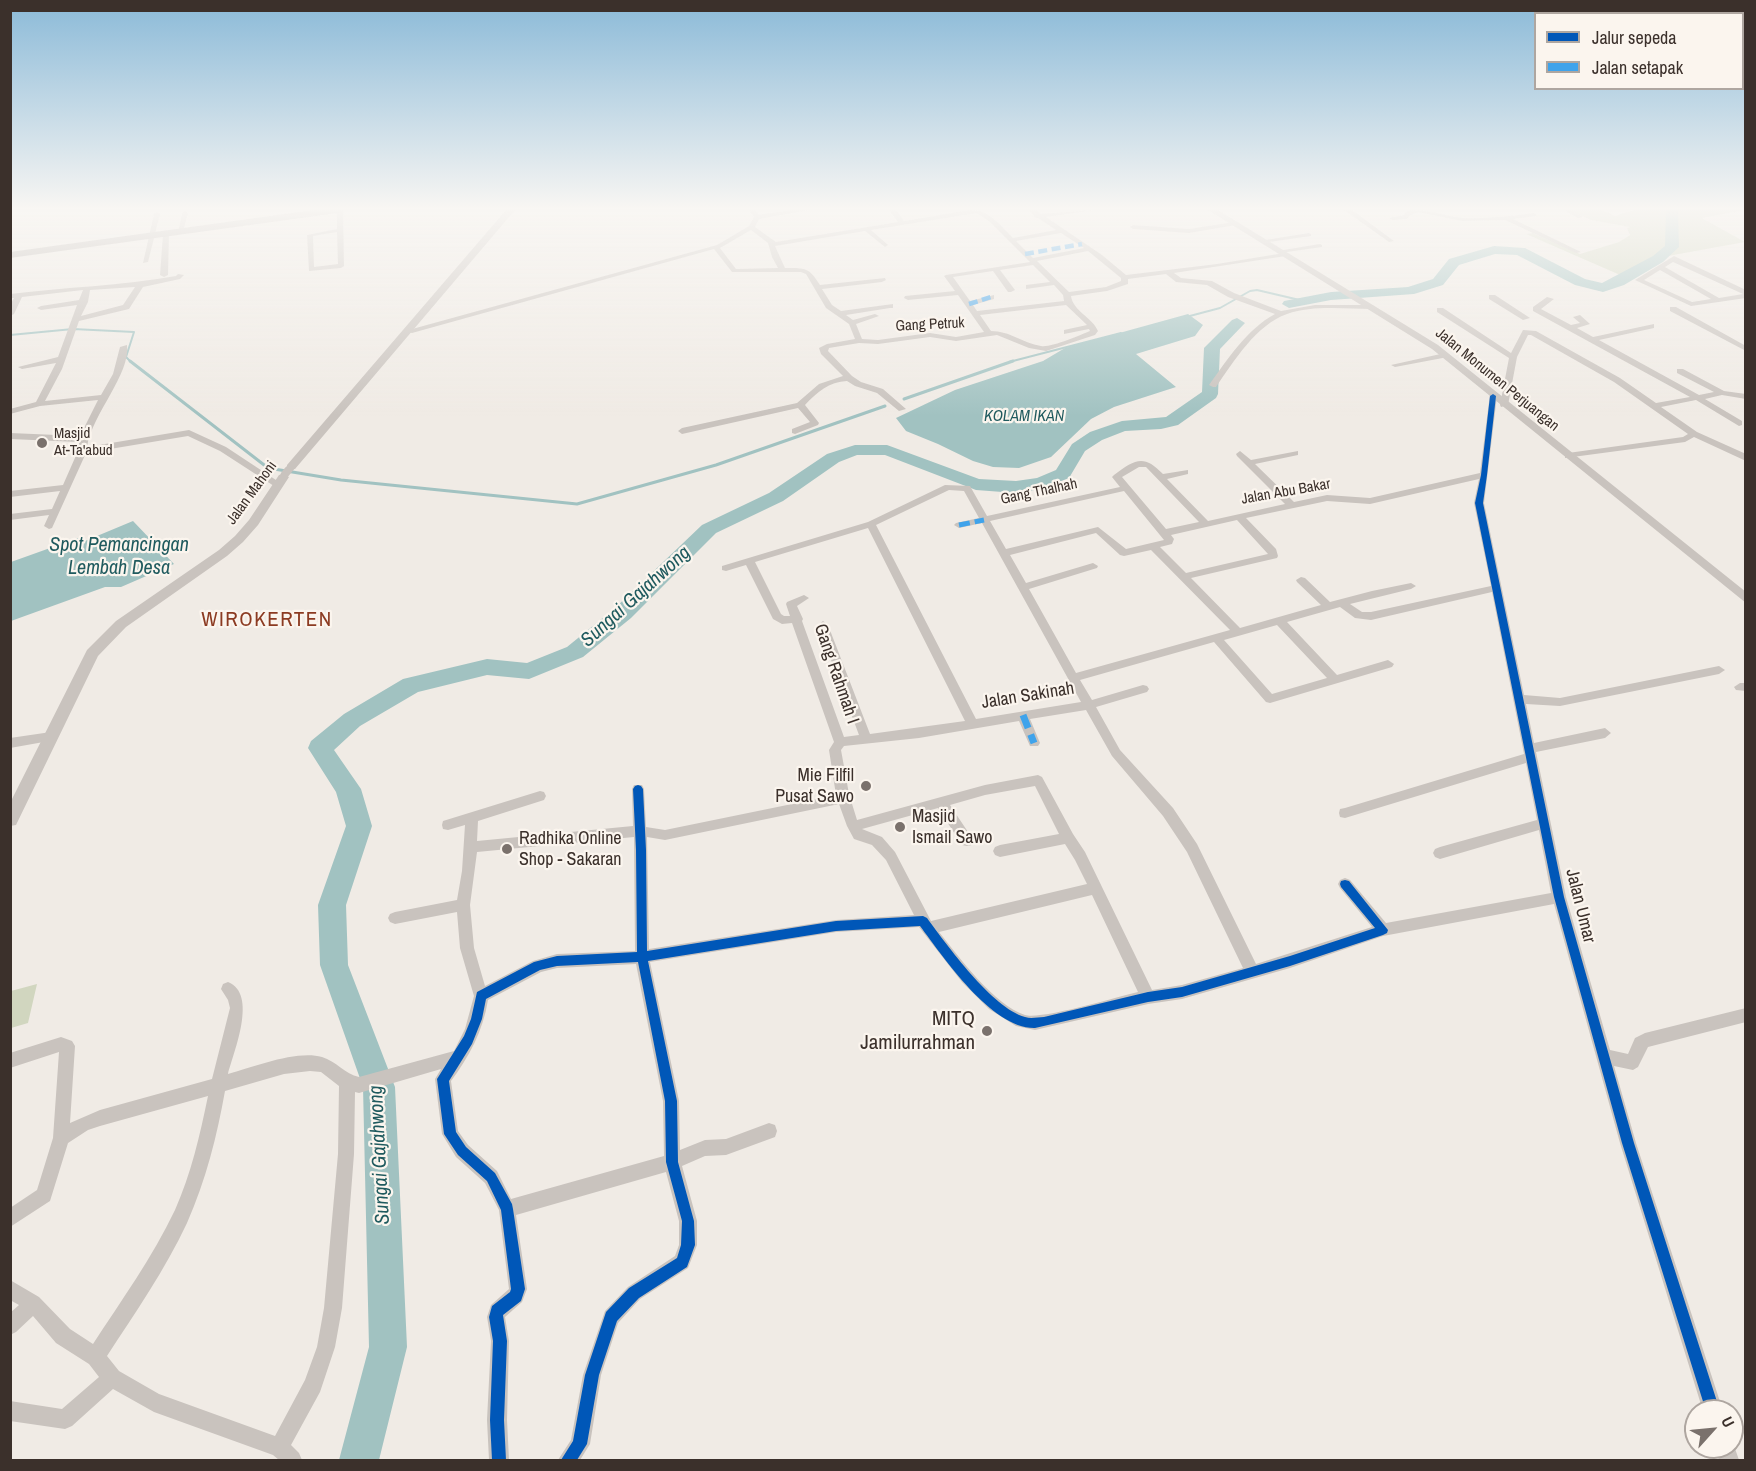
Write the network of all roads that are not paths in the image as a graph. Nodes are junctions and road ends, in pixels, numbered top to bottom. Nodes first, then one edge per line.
1 (176, 279) edge
2 (451, 279) edge
3 (600, 279) edge
4 (813, 279) edge
5 (950, 279) edge
6 (1002, 279) edge
7 (1051, 279) edge
8 (1124, 279) edge
9 (1177, 279) edge
10 (1325, 279) edge
11 (1641, 279) edge
12 (1680, 279) edge
13 (1714, 279) edge
14 (882, 280) dead end
15 (1056, 283) junction
16 (140, 285) junction
17 (1029, 286) dead end
18 (819, 287) junction
19 (87, 289) junction
20 (1011, 290) dead end
21 (959, 293) junction
22 (15, 295) edge
23 (1746, 295) edge
24 (991, 297) dead end
25 (1492, 297) dead end
26 (908, 298) dead end
27 (1068, 298) junction
28 (1550, 299) dead end
29 (1718, 300) junction
30 (84, 302) junction
31 (1688, 303) junction
32 (969, 304) junction
33 (890, 306) dead end
34 (1371, 307) junction
35 (42, 308) dead end
36 (1495, 308) dead end
37 (1536, 309) junction
38 (1440, 310) dead end
39 (975, 313) junction
40 (10, 314) edge
41 (838, 314) junction
42 (1281, 314) junction
43 (875, 316) dead end
44 (1577, 317) dead end
45 (77, 319) junction
46 (852, 323) junction
47 (1527, 325) junction
48 (1092, 326) junction
49 (1651, 326) dead end
50 (409, 331) junction
51 (1567, 331) junction
52 (1067, 332) dead end
53 (989, 333) junction
54 (1556, 337) dead end
55 (1546, 339) junction
56 (1590, 340) junction
57 (859, 341) junction
58 (124, 347) dead end
59 (1746, 349) edge
60 (1445, 355) junction
61 (1513, 357) junction
62 (62, 359) junction
63 (1395, 365) dead end
64 (22, 367) dead end
65 (1680, 371) dead end
66 (849, 378) junction
67 (1213, 385) dead end
68 (1722, 393) junction
69 (103, 397) junction
70 (1746, 397) edge
71 (1701, 399) junction
72 (1498, 400) junction
73 (39, 404) junction
74 (800, 405) junction
75 (1654, 406) junction
76 (902, 409) dead end
77 (10, 412) edge
78 (1739, 423) dead end
79 (682, 430) dead end
80 (795, 431) dead end
81 (1694, 434) junction
82 (10, 436) edge
83 (82, 439) junction
84 (82, 451) junction
85 (1295, 453) dead end
86 (1240, 454) dead end
87 (1568, 456) junction
88 (1746, 458) edge
89 (1249, 463) junction
90 (1185, 472) dead end
91 (1484, 475) junction
92 (284, 476) junction
93 (1163, 477) junction
94 (67, 487) junction
95 (1126, 488) junction
96 (10, 494) edge
97 (1291, 505) junction
98 (56, 511) junction
99 (1238, 516) junction
100 (10, 517) edge
101 (984, 520) junction
102 (871, 524) junction
103 (1206, 524) junction
104 (959, 525) dead end
105 (49, 526) dead end
106 (1164, 533) junction
107 (1154, 546) junction
108 (1004, 553) junction
109 (749, 560) junction
110 (1093, 566) dead end
111 (726, 568) dead end
112 (1183, 577) junction
113 (1301, 580) dead end
114 (1411, 586) dead end
115 (1024, 588) junction
116 (1496, 588) junction
117 (804, 598) dead end
118 (1746, 599) edge
119 (1342, 603) junction
120 (1329, 607) junction
121 (798, 618) junction
122 (1279, 620) junction
123 (823, 625) dead end
124 (1238, 632) junction
125 (1216, 638) junction
126 (1388, 664) dead end
127 (1719, 670) dead end
128 (1074, 677) junction
129 (1335, 680) junction
130 (1143, 689) dead end
131 (1519, 699) junction
132 (1089, 705) junction
133 (1023, 715) junction
134 (973, 724) junction
135 (1605, 733) dead end
136 (51, 737) junction
137 (866, 739) junction
138 (840, 742) junction
139 (10, 743) edge
140 (1034, 743) dead end
141 (1530, 753) junction
142 (638, 789) dead end
143 (540, 796) dead end
144 (844, 798) junction
145 (941, 802) junction
146 (1345, 813) dead end
147 (472, 818) junction
148 (10, 820) edge
149 (1544, 823) junction
150 (448, 825) dead end
151 (853, 826) junction
152 (641, 831) junction
153 (1068, 837) junction
154 (967, 841) dead end
155 (471, 847) junction
156 (1000, 851) dead end
157 (1440, 853) dead end
158 (1346, 884) dead end
159 (1096, 888) junction
160 (1559, 897) junction
161 (464, 905) junction
162 (395, 918) dead end
163 (926, 924) junction
164 (1383, 930) junction
165 (642, 957) junction
166 (1252, 971) junction
167 (228, 989) dead end
168 (481, 996) junction
169 (1148, 997) junction
170 (1746, 1015) edge
171 (461, 1056) junction
172 (1606, 1058) junction
173 (10, 1061) edge
174 (347, 1084) junction
175 (218, 1085) junction
176 (769, 1131) dead end
177 (61, 1138) junction
178 (672, 1162) junction
179 (507, 1209) junction
180 (10, 1219) edge
181 (10, 1289) edge
182 (33, 1303) junction
183 (10, 1326) edge
184 (96, 1357) junction
185 (112, 1378) junction
186 (1709, 1399) edge
187 (10, 1411) edge
188 (286, 1454) edge
189 (499, 1461) edge
190 (568, 1461) edge

1 - 16 street
2 - 50 street, Jalan Mahoni
3 - 50 street
4 - 18 street
5 - 21 street, Gang Petruk
6 - 20 street
7 - 15 street
8 - 27 street
9 - 42 street
10 - 34 street, Jalan Monumen Perjuangan
11 - 31 street
12 - 29 street
13 - 23 street
14 - 18 street
15 - 17 street
15 - 27 street
16 - 19 street
16 - 45 street
18 - 41 street
19 - 22 street
19 - 30 street
21 - 26 street
21 - 32 street, Gang Petruk
22 - 40 street
23 - 29 street
24 - 32 street
25 - 47 street
27 - 39 street
27 - 48 street
28 - 37 street
29 - 31 street
30 - 35 street
30 - 45 street
31 - 59 street
32 - 39 street, Gang Petruk
33 - 41 street
34 - 42 street
34 - 60 street, Jalan Monumen Perjuangan
36 - 47 street
37 - 47 street
37 - 51 street
38 - 61 street
39 - 53 street, Gang Petruk
41 - 46 street
42 - 67 street
43 - 46 street
44 - 51 street
45 - 62 street
46 - 57 street
47 - 55 street
47 - 61 street, Jalan Umar
48 - 52 street
48 - 53 street
49 - 56 street
50 - 92 street, Jalan Mahoni
51 - 56 street
53 - 57 street, Gang Petruk
54 - 55 street
55 - 75 street
56 - 71 street
57 - 66 street, Gang Petruk
58 - 69 street
60 - 63 street
60 - 72 street, Jalan Monumen Perjuangan
61 - 72 street, Jalan Umar
62 - 64 street
62 - 73 street
65 - 68 street
66 - 74 street
66 - 76 street
68 - 70 street
68 - 71 street
69 - 73 street
69 - 83 street
71 - 75 street
71 - 78 street
72 - 87 street, Jalan Monumen Perjuangan
72 - 91 street, Jalan Umar
73 - 77 street
74 - 79 street
74 - 80 street
75 - 81 street
81 - 87 street
81 - 88 street
82 - 83 street
83 - 84 street
84 - 92 street
84 - 94 street
85 - 89 street
86 - 89 street
87 - 118 street, Jalan Monumen Perjuangan
89 - 97 street
90 - 93 street
91 - 97 street, Jalan Abu Bakar
91 - 116 street, Jalan Umar
92 - 136 street, Jalan Mahoni
93 - 95 street
93 - 103 street
94 - 96 street
94 - 98 street
95 - 101 street, Gang Thalhah
95 - 106 street
97 - 99 street, Jalan Abu Bakar
98 - 100 street
98 - 105 street
99 - 103 street, Jalan Abu Bakar
99 - 112 street
101 - 102 street
101 - 104 street, Gang Thalhah
101 - 108 street
102 - 109 street
102 - 134 street
103 - 106 street, Jalan Abu Bakar
106 - 107 street
107 - 108 street
107 - 112 street
108 - 115 street
109 - 111 street
109 - 121 street
110 - 115 street
112 - 124 street
113 - 120 street
114 - 119 street
115 - 128 street
116 - 119 street
116 - 131 street, Jalan Umar
117 - 121 street, Gang Rahmah I
119 - 120 street
120 - 122 street
121 - 138 street, Gang Rahmah I
122 - 124 street
122 - 129 street
123 - 137 street
124 - 125 street
125 - 128 street
125 - 129 street
126 - 129 street
127 - 131 street
128 - 132 street
130 - 132 street
131 - 141 street, Jalan Umar
132 - 133 street, Jalan Sakinah
132 - 166 street, Jalan Sakinah
133 - 134 street, Jalan Sakinah
133 - 140 street
134 - 137 street, Jalan Sakinah
135 - 141 street
136 - 139 street
136 - 148 street, Jalan Mahoni
137 - 138 street, Jalan Sakinah
138 - 144 street, Gang Rahmah I
141 - 146 street
141 - 149 street, Jalan Umar
142 - 152 street
143 - 147 street
144 - 151 street, Gang Rahmah I
144 - 152 street
145 - 151 street
145 - 153 street
145 - 154 street
147 - 150 street
147 - 155 street
149 - 157 street
149 - 160 street, Jalan Umar
151 - 163 street
152 - 155 street
152 - 165 street
153 - 156 street
153 - 159 street
155 - 161 street
158 - 164 street
159 - 163 street
159 - 169 street
160 - 164 street
160 - 172 street, Jalan Umar
161 - 162 street
161 - 168 street
163 - 165 street
163 - 169 street
164 - 166 street
165 - 168 street
165 - 178 street
166 - 169 street
167 - 175 street
168 - 171 street
170 - 172 street
171 - 174 street
171 - 179 street
172 - 186 street, Jalan Umar
173 - 177 street
174 - 175 street
174 - 188 street
175 - 177 street
175 - 184 street
176 - 178 street
177 - 180 street
178 - 179 street
178 - 190 street
179 - 189 street
181 - 182 street
182 - 183 street
182 - 184 street
184 - 185 street
185 - 187 street
185 - 188 street

